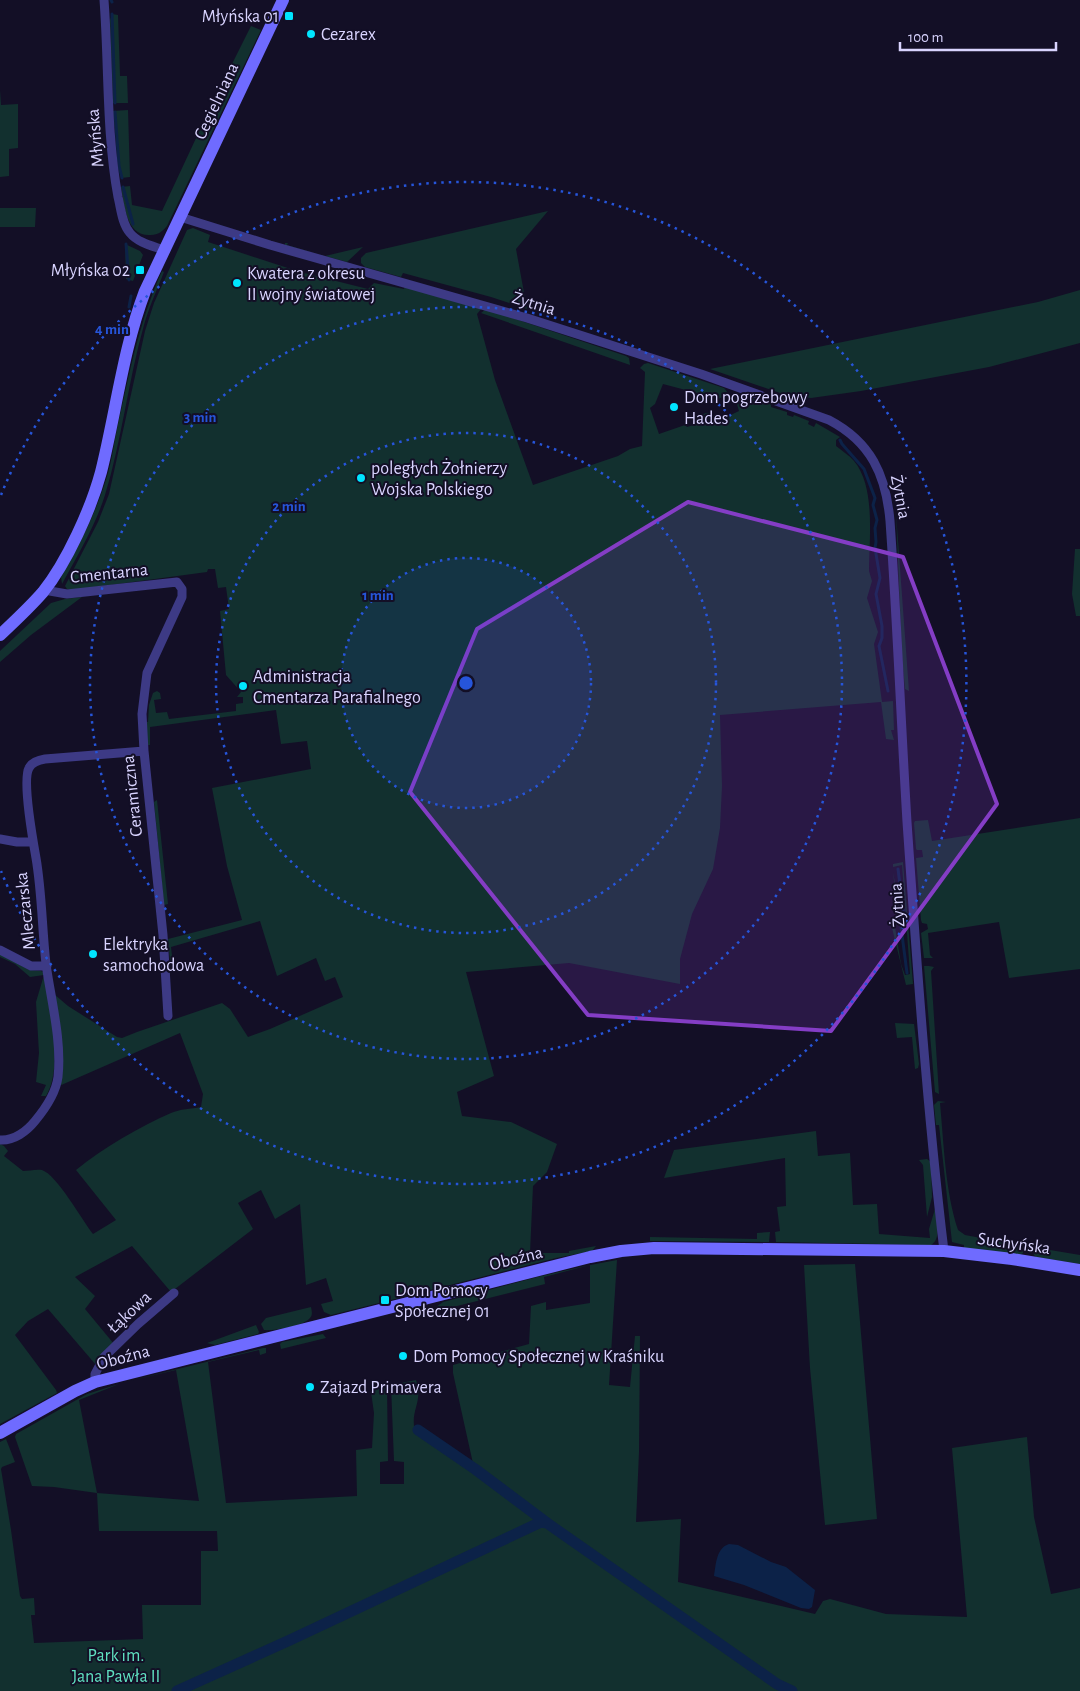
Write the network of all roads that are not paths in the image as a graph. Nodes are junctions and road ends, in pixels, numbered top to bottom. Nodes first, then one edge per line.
1 (104, 0) edge
2 (283, 0) edge
3 (180, 217) junction
4 (164, 250) junction
5 (177, 582) joint
6 (44, 590) junction
7 (0, 635) edge
8 (144, 751) junction
9 (0, 839) edge
10 (32, 842) junction
11 (0, 950) edge
12 (46, 966) junction
13 (168, 1016) dead end
14 (0, 1140) edge
15 (944, 1251) junction
16 (1080, 1270) edge
17 (174, 1293) dead end
18 (95, 1382) junction
19 (0, 1433) edge

1 - 4 street, Młyńska
2 - 3 street, Cegielniana
3 - 4 street, Cegielniana
3 - 15 street, Żytnia
4 - 6 street, Cegielniana
5 - 6 street, Cmentarna
5 - 8 street, Ceramiczna
6 - 7 street, Cegielniana
8 - 10 street, Mleczarska
8 - 13 street, Ceramiczna
9 - 10 street
10 - 12 street, Mleczarska
11 - 12 street
12 - 14 street, Mleczarska
15 - 16 street, Suchyńska
15 - 18 street, Oboźna
17 - 18 street, Łąkowa
18 - 19 street, Oboźna

